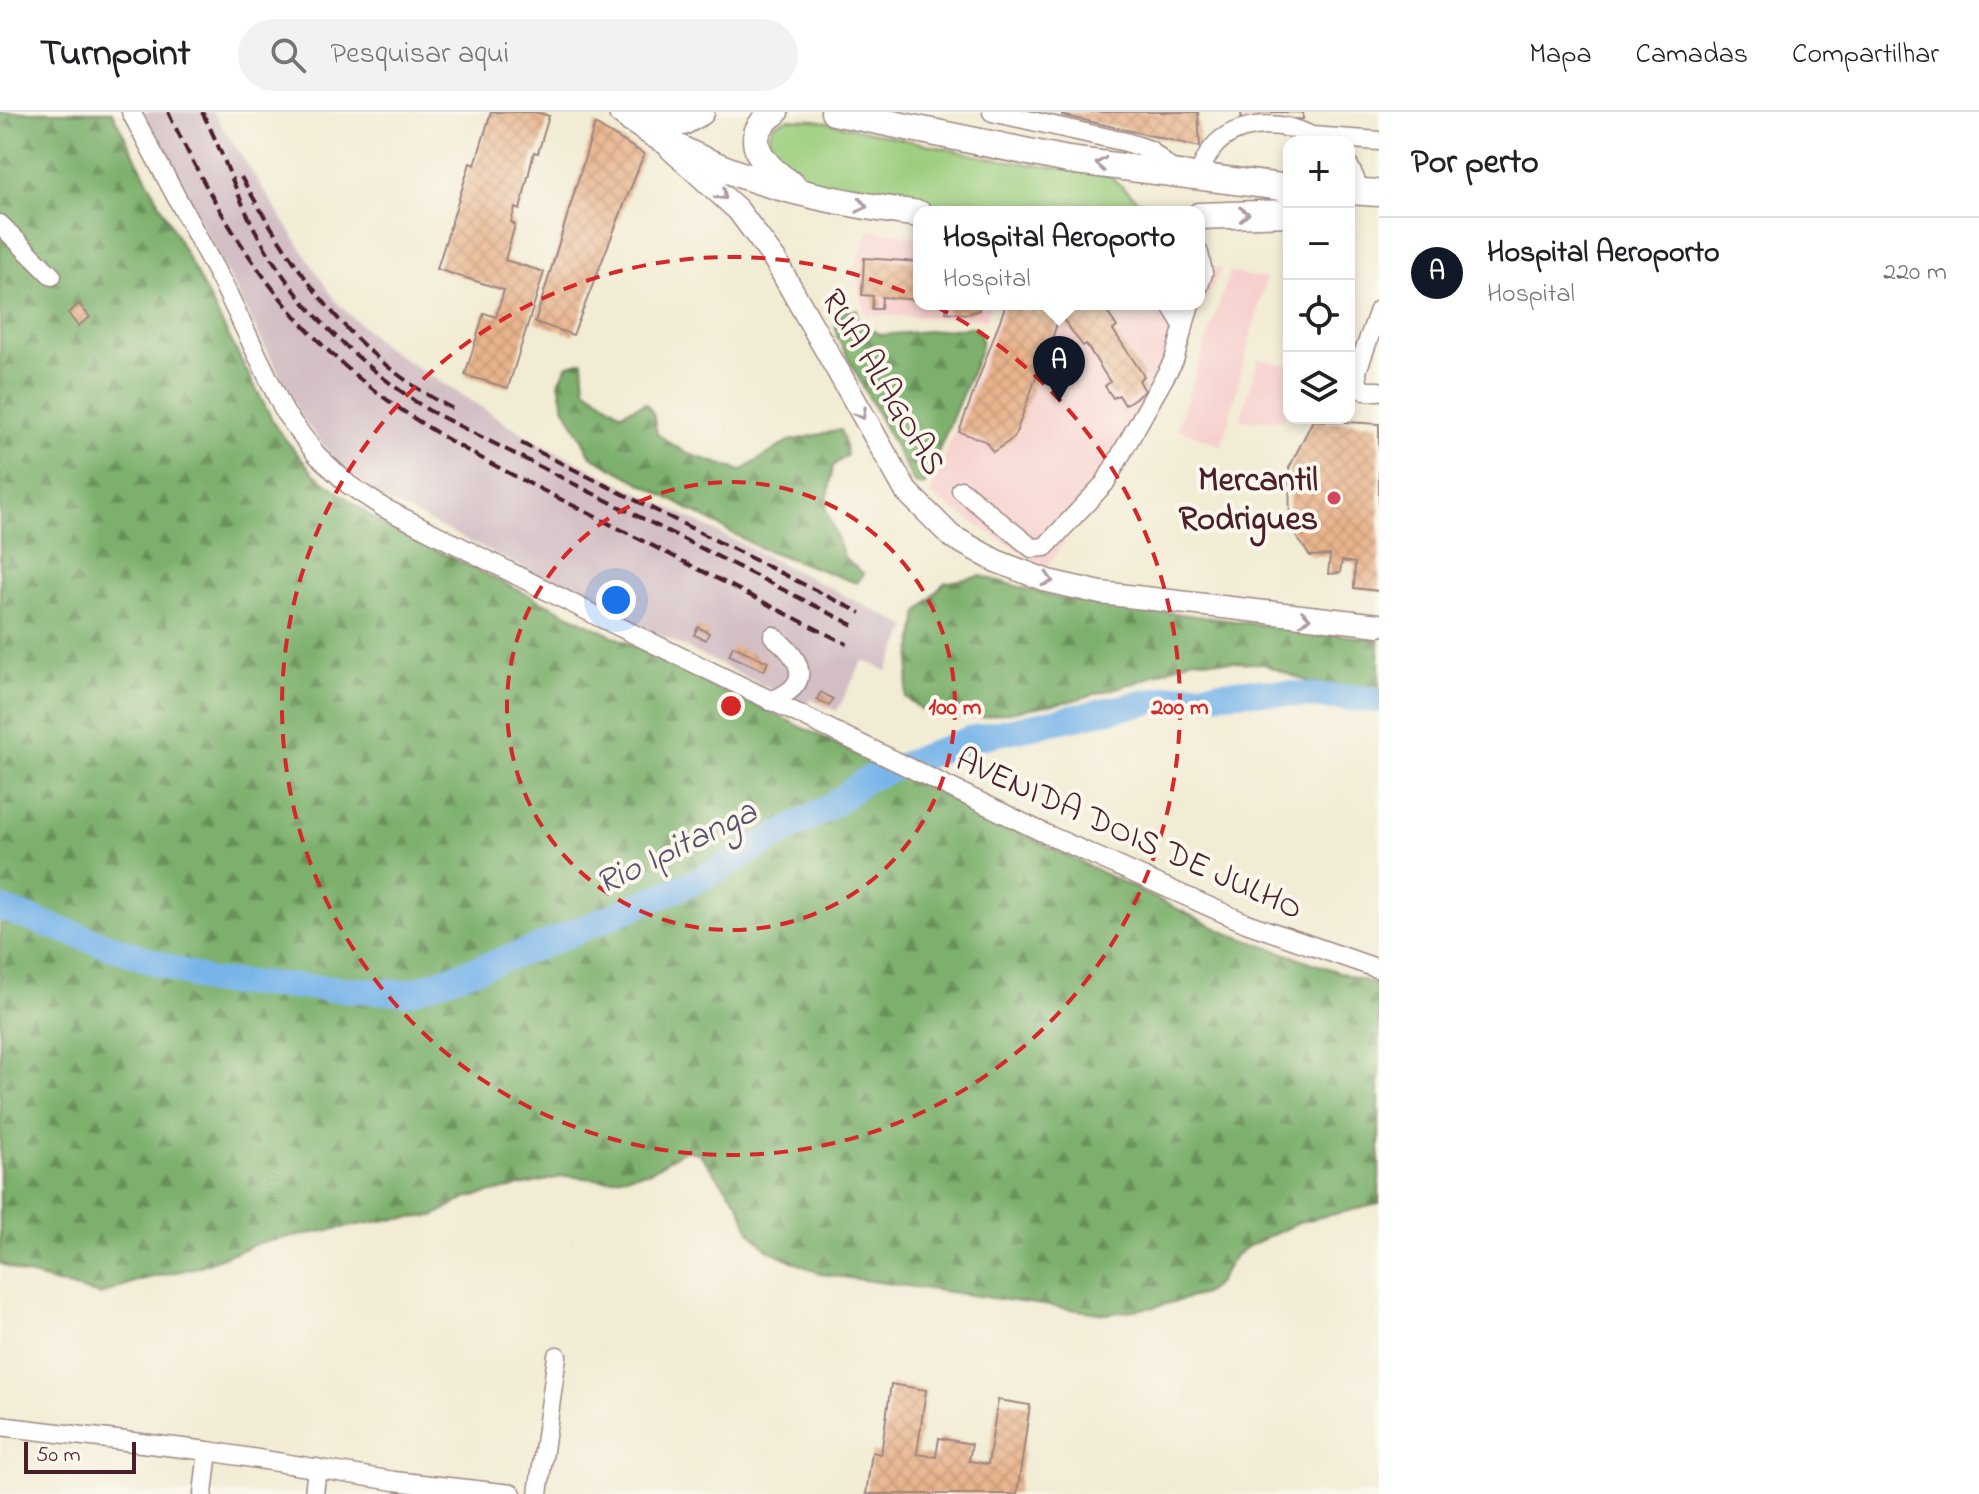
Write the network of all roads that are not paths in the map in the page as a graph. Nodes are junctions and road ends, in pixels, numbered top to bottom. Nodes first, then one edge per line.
1 (131, 112) edge
2 (701, 112) edge
3 (775, 112) edge
4 (834, 112) edge
5 (992, 112) edge
6 (627, 116) edge
7 (1052, 118) edge
8 (1307, 136) edge
9 (1355, 140) edge
10 (1379, 141) edge
11 (664, 143) junction
12 (1186, 175) junction
13 (1355, 180) edge
14 (1283, 187) edge
15 (805, 192) junction
16 (1363, 199) edge
17 (913, 213) edge
18 (1283, 213) edge
19 (1205, 216) edge
20 (0, 224) edge
21 (52, 276) dead end
22 (1174, 310) edge
23 (1188, 310) edge
24 (1379, 310) edge
25 (1184, 327) junction
26 (1379, 391) edge
27 (961, 490) dead end
28 (1379, 625) edge
29 (773, 636) dead end
30 (770, 701) junction
31 (1379, 969) edge
32 (557, 1356) dead end
33 (0, 1426) edge
34 (208, 1451) junction
35 (317, 1468) junction
36 (393, 1488) edge
37 (203, 1494) edge
38 (314, 1494) edge
39 (512, 1494) edge
40 (538, 1494) edge

1 - 30 street, AVENIDA DOIS DE JULHO
2 - 6 highway
3 - 15 highway
12 -> 4 highway
5 - 7 street
6 - 11 highway
7 - 12 street
8 - 12 street
9 - 10 street
11 - 15 highway
11 -> 28 main road, RUA ALAGOAS
12 - 14 highway
13 - 16 street
15 -> 17 highway
19 -> 18 highway
20 - 21 street
22 - 25 street
23 - 25 street
24 - 26 street
25 - 27 street
29 - 30 street
30 - 31 street, AVENIDA DOIS DE JULHO
32 - 40 street
33 - 34 street
34 - 35 street
34 - 37 street
35 - 36 street
35 - 38 street
36 - 39 street

